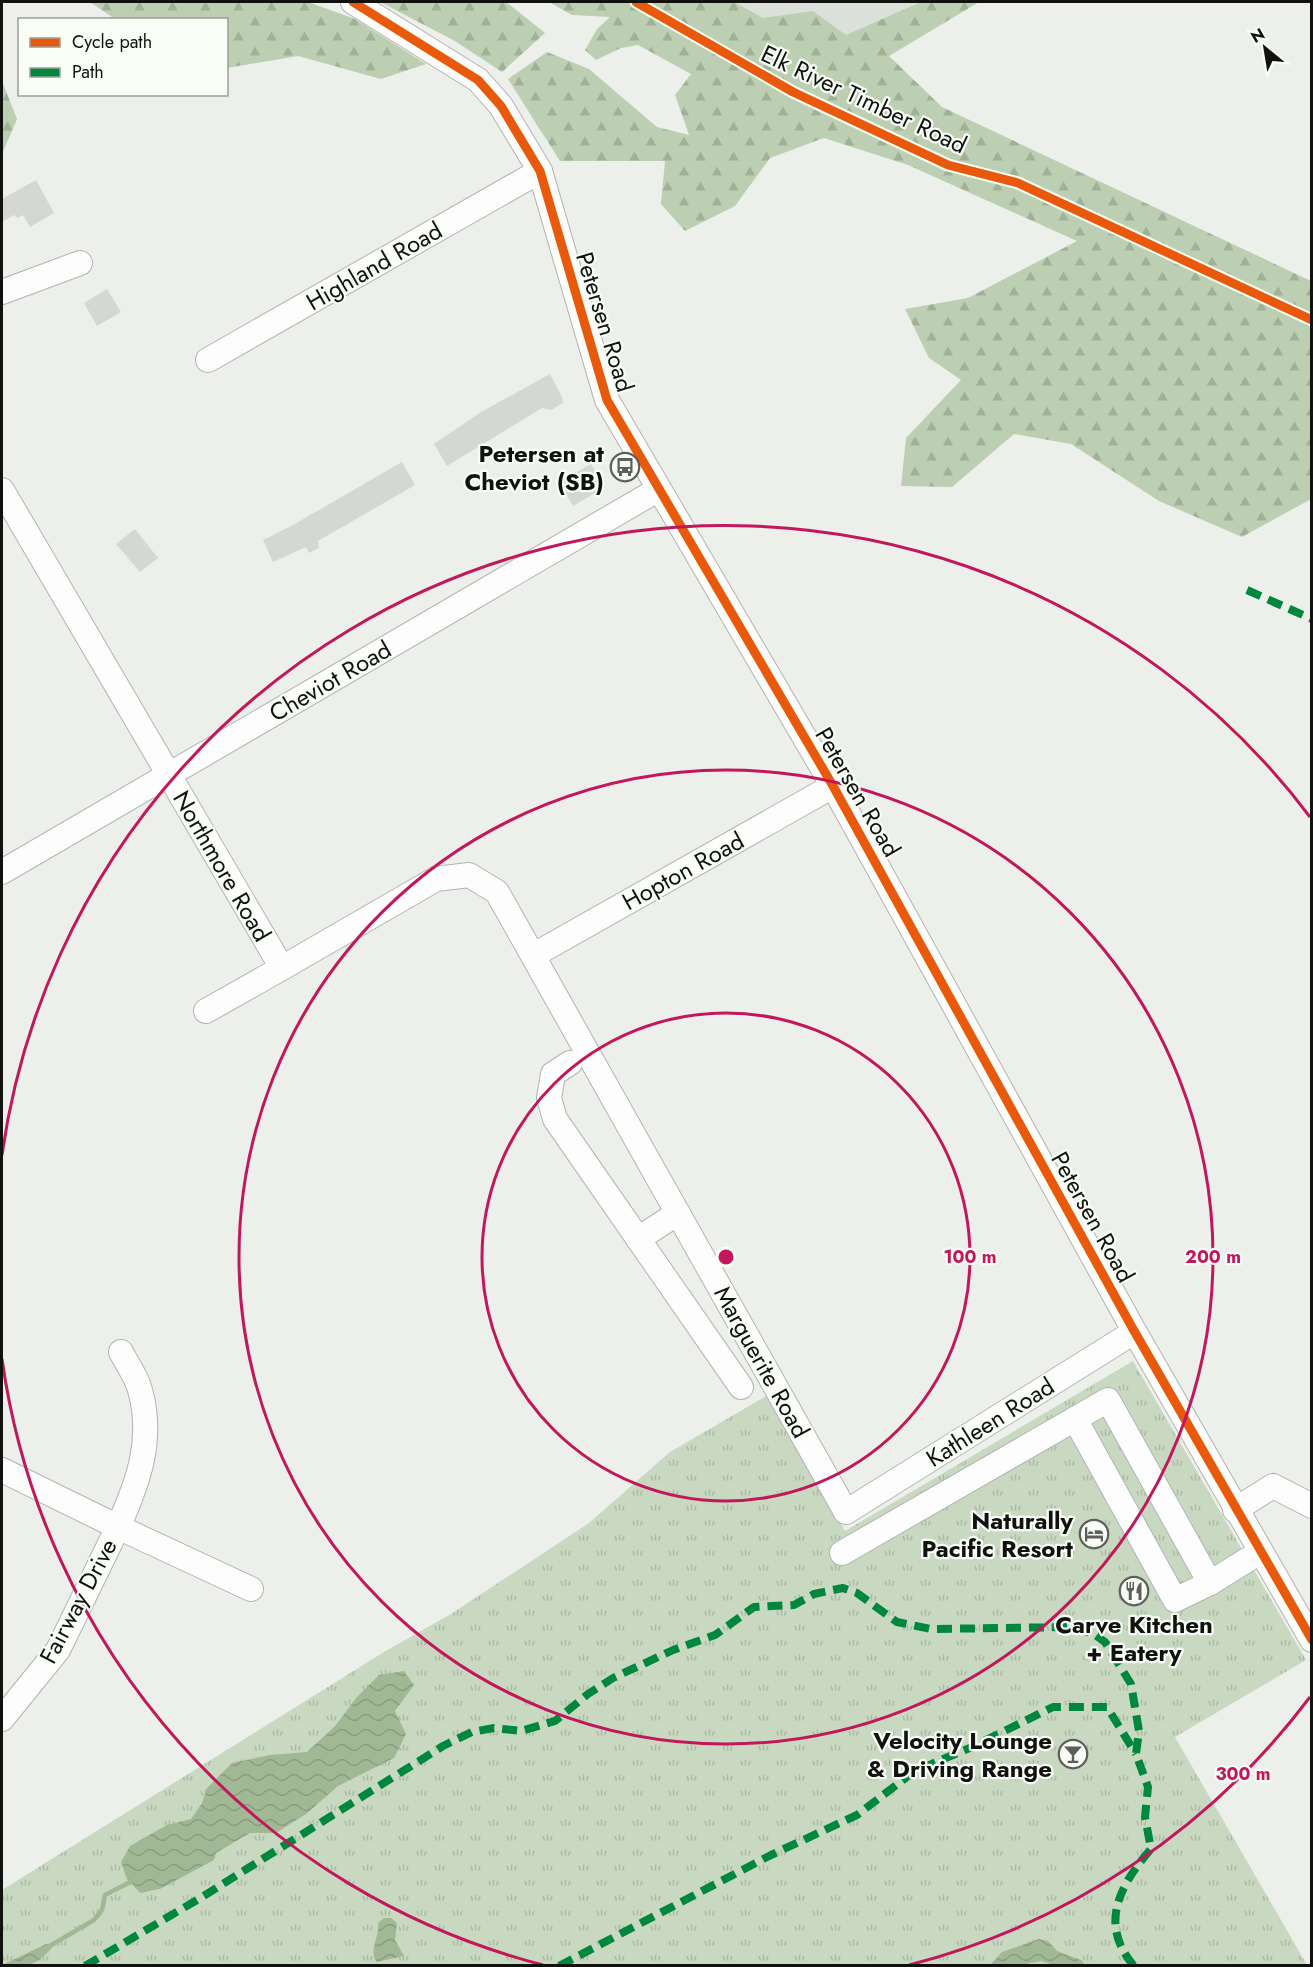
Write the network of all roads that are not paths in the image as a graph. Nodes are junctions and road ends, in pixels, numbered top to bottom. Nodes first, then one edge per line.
1 (353, 2) edge
2 (540, 171) junction
3 (80, 263) dead end
4 (2, 292) edge
5 (208, 360) dead end
6 (658, 489) junction
7 (2, 490) edge
8 (169, 776) junction
9 (833, 786) junction
10 (2, 872) edge
11 (534, 955) junction
12 (282, 968) junction
13 (206, 1011) dead end
14 (570, 1063) dead end
15 (678, 1213) junction
16 (638, 1239) junction
17 (1134, 1332) junction
18 (122, 1352) dead end
19 (741, 1387) dead end
20 (1075, 1419) junction
21 (2, 1470) edge
22 (1311, 1506) edge
23 (1235, 1510) junction
24 (846, 1512) joint
25 (118, 1527) junction
26 (1260, 1552) junction
27 (842, 1553) dead end
28 (1210, 1583) junction
29 (251, 1589) dead end
30 (1311, 1640) edge
31 (2, 1719) edge

1 - 2 street, Petersen Road
2 - 5 street, Highland Road
2 - 6 street, Petersen Road
3 - 4 street
6 - 8 street, Cheviot Road
6 - 9 street, Petersen Road
7 - 8 street, Northmore Road
8 - 10 street, Cheviot Road
8 - 12 street, Northmore Road
9 - 11 street, Hopton Road
9 - 17 street, Petersen Road
11 - 12 street, Northmore Road
11 - 15 street, Marguerite Road
12 - 13 street
14 - 16 street, Marguerite Road
15 - 16 street
15 - 24 street, Marguerite Road
16 - 19 street, Marguerite Road
17 - 23 street, Petersen Road
17 - 24 street, Kathleen Road
18 - 25 street
20 - 27 street
20 - 28 street
20 - 28 street
21 - 25 street, Fairway Drive
22 - 23 street
23 - 26 street, Petersen Road
25 - 29 street
25 - 31 street, Fairway Drive
26 - 28 street
26 - 30 street, Petersen Road

